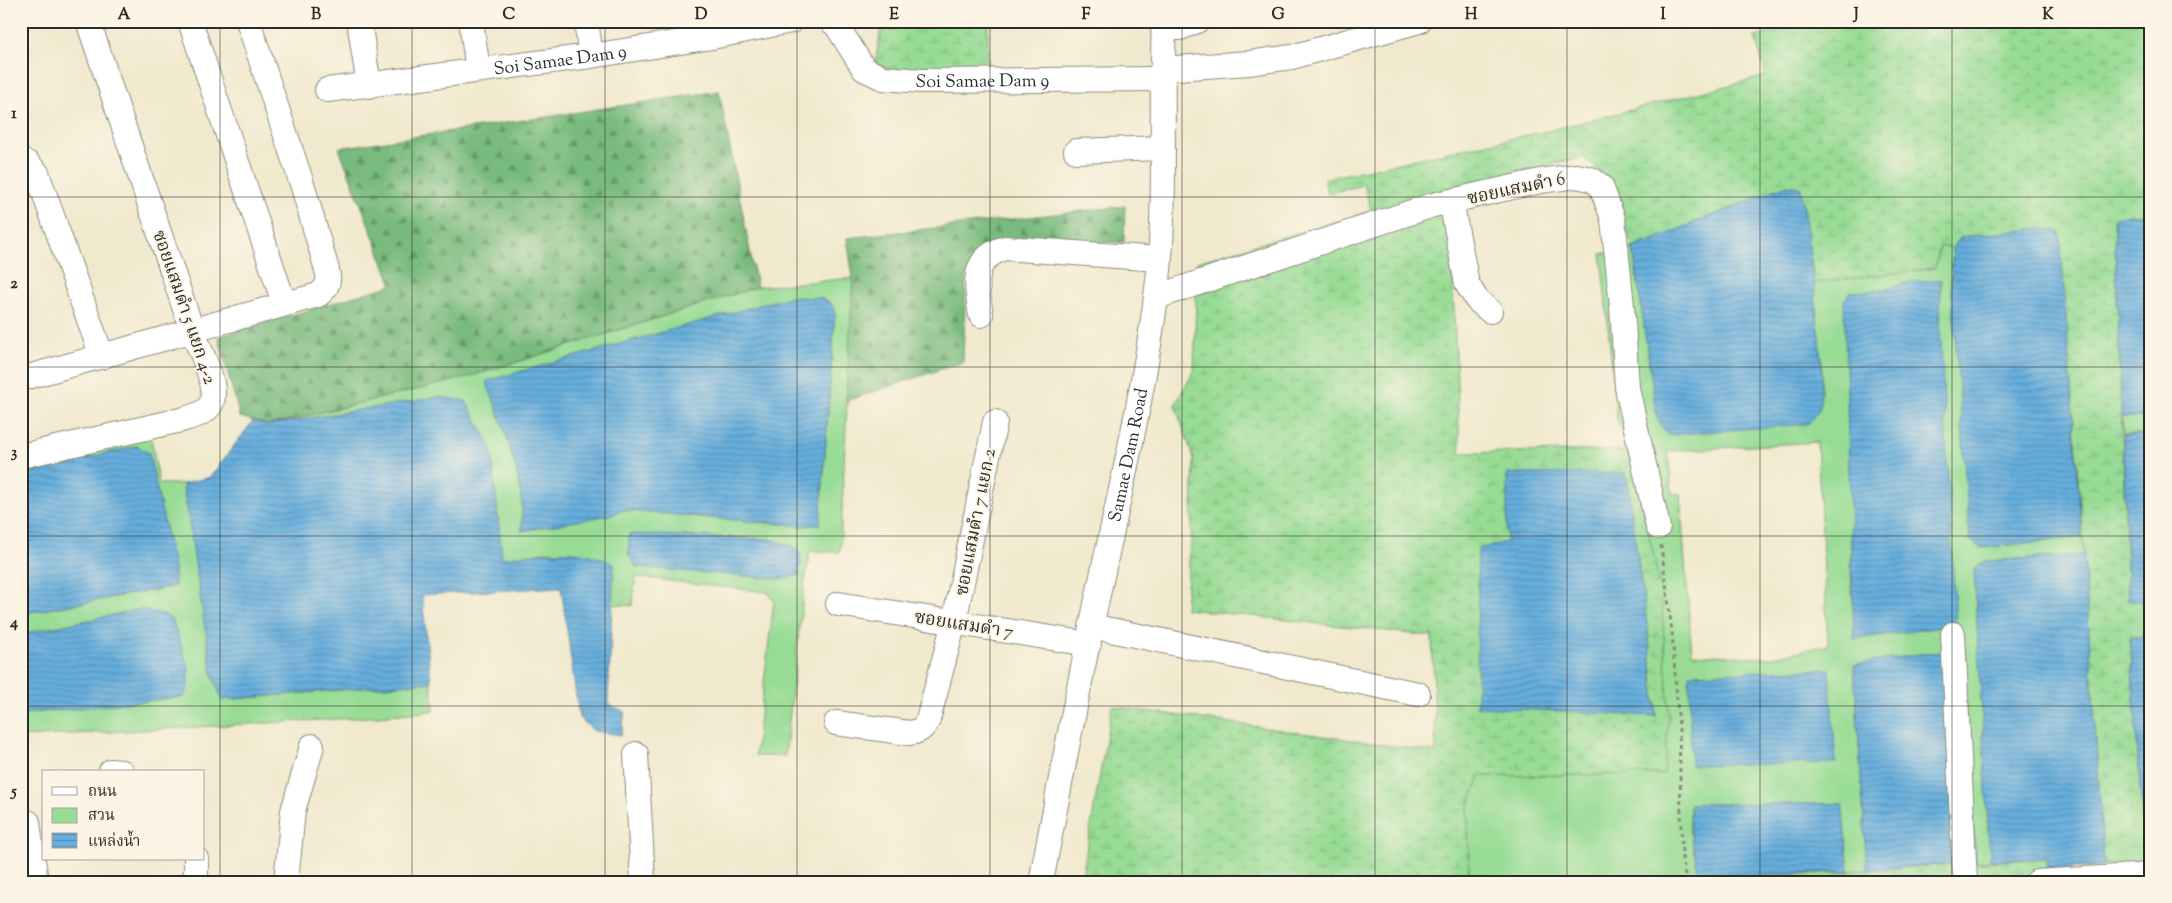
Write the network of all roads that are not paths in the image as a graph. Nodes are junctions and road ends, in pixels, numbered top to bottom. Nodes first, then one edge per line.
1 (88, 21) edge
2 (190, 21) edge
3 (248, 21) edge
4 (359, 21) edge
5 (471, 21) edge
6 (586, 21) edge
7 (791, 21) edge
8 (831, 21) edge
9 (1196, 21) edge
10 (1419, 21) edge
11 (1163, 25) edge
12 (711, 29) edge
13 (591, 56) junction
14 (478, 70) junction
15 (1162, 74) junction
16 (369, 86) junction
17 (327, 90) dead end
18 (1163, 148) junction
19 (1076, 150) dead end
20 (21, 161) edge
21 (1451, 201) junction
22 (1159, 259) junction
23 (1156, 297) junction
24 (284, 304) junction
25 (1490, 311) dead end
26 (981, 315) dead end
27 (192, 330) junction
28 (102, 357) junction
29 (21, 379) edge
30 (995, 422) dead end
31 (21, 456) edge
32 (1658, 527) road end
33 (838, 604) dead end
34 (954, 622) junction
35 (1952, 634) dead end
36 (1090, 635) junction
37 (1418, 694) dead end
38 (836, 723) dead end
39 (312, 746) dead end
40 (636, 754) dead end
41 (28, 822) dead end
42 (196, 860) edge
43 (2151, 875) edge
44 (36, 882) edge
45 (196, 882) edge
46 (286, 882) edge
47 (643, 882) edge
48 (1040, 882) edge
49 (1965, 882) edge
50 (2037, 882) edge

1 - 27 street, ซอยแสมดำ 5 แยก 4-2
2 - 24 street
3 - 24 street
4 - 16 street
5 - 14 street
6 - 13 street
7 - 12 street, Soi Samae Dam 9
8 - 15 street, Soi Samae Dam 9
9 - 11 street
10 - 15 street, Soi Samae Dam 9
11 - 15 street, Samae Dam Road
12 - 13 street, Soi Samae Dam 9
13 - 14 street, Soi Samae Dam 9
14 - 16 street, Soi Samae Dam 9
15 - 18 street, Samae Dam Road
16 - 17 street, Soi Samae Dam 9
18 - 19 street
18 - 22 street, Samae Dam Road
20 - 28 street
21 - 23 street, ซอยแสมดำ 6
21 - 25 street
21 - 32 street, ซอยแสมดำ 6
22 - 23 street, Samae Dam Road
22 - 26 street
23 - 36 street, Samae Dam Road
24 - 27 street
27 - 28 street
27 - 31 street, ซอยแสมดำ 5 แยก 4-2
28 - 29 street
30 - 34 street, ซอยแสมดำ 7 แยก 2
33 - 34 street, ซอยแสมดำ 7
34 - 36 street, ซอยแสมดำ 7
34 - 38 street, ซอยแสมดำ 7 แยก 2
35 - 49 street
36 - 37 street, ซอยแสมดำ 7
36 - 48 street, Samae Dam Road
39 - 46 street
40 - 47 street
41 - 44 street
42 - 45 street
43 - 50 street

